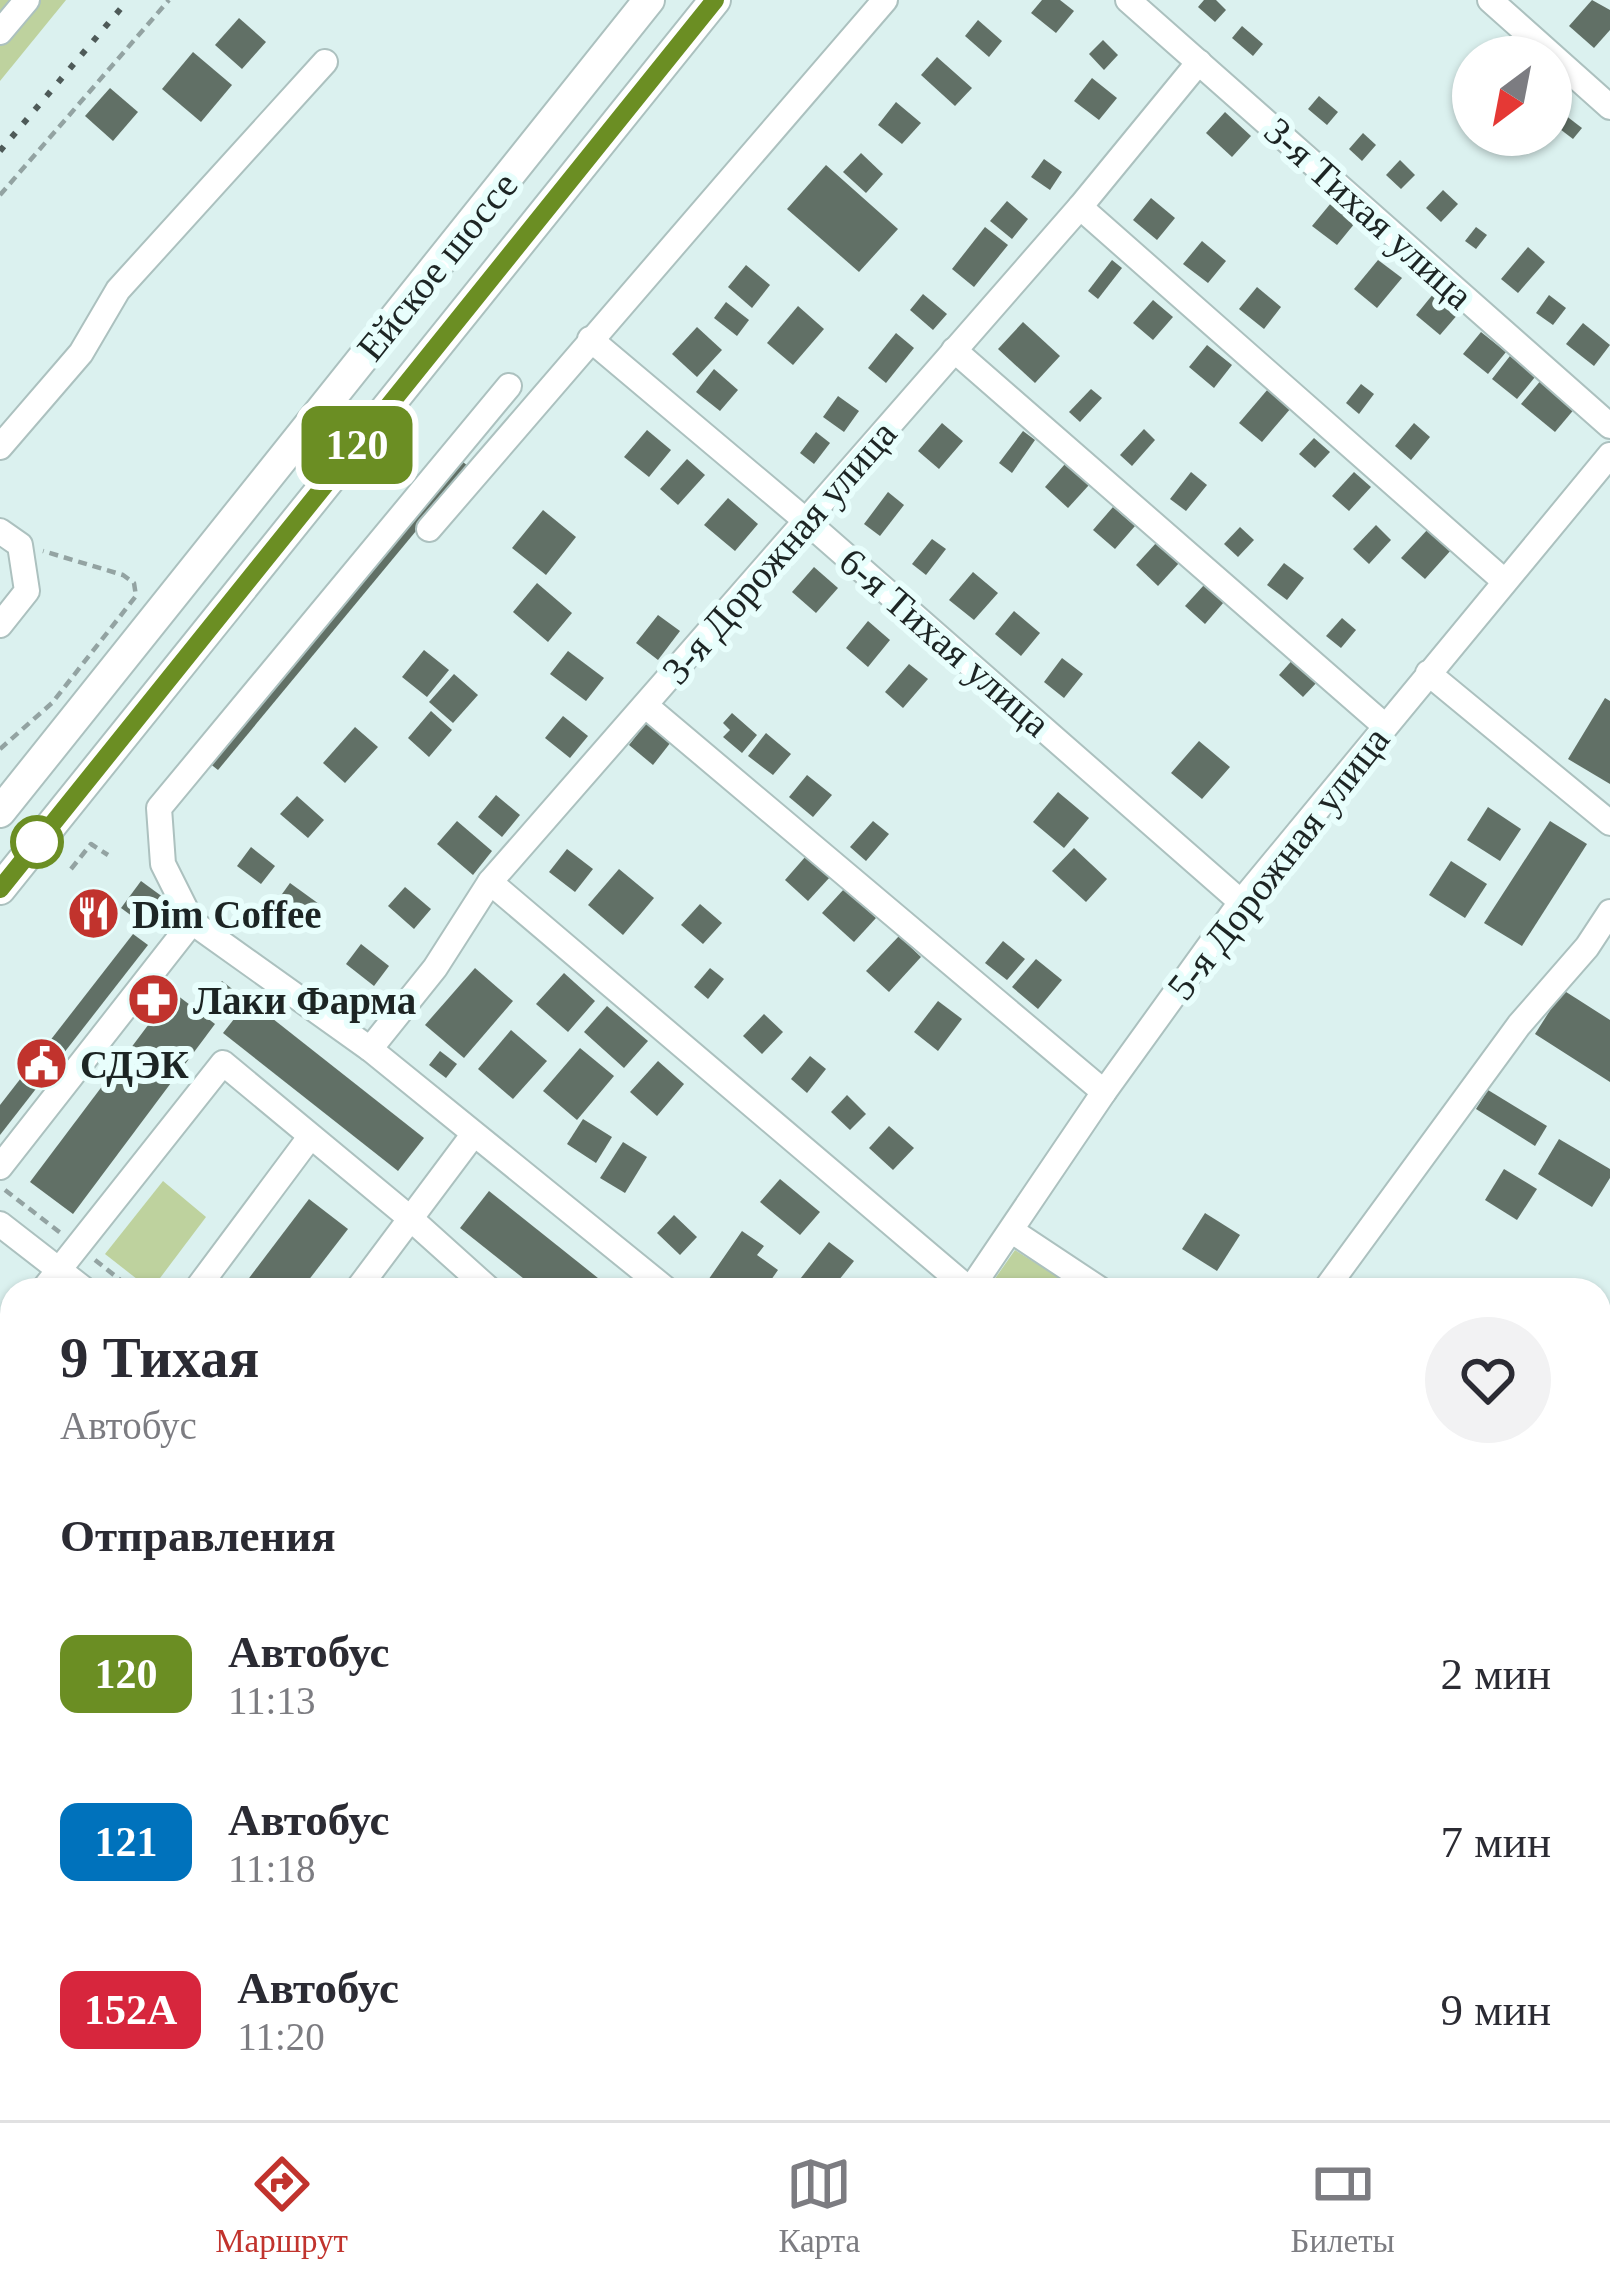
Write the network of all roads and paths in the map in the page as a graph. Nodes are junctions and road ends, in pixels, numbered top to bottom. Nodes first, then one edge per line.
1 (27, 0) edge
2 (169, 0) edge
3 (649, 0) edge
4 (715, 0) edge
5 (886, 0) edge
6 (1128, 0) edge
7 (1490, 0) edge
8 (0, 32) edge
9 (325, 62) dead end
10 (1199, 62) junction
11 (1610, 107) edge
12 (0, 195) edge
13 (1080, 207) junction
14 (590, 339) junction
15 (954, 350) junction
16 (508, 386) dead end
17 (1610, 426) edge
18 (0, 446) edge
19 (1610, 455) edge
20 (805, 520) junction
21 (429, 529) dead end
22 (10, 538) edge
23 (1503, 580) junction
24 (0, 625) edge
25 (1428, 673) junction
26 (646, 706) junction
27 (1385, 726) junction
28 (0, 749) edge
29 (0, 812) edge
30 (1610, 823) edge
31 (108, 855) dead end
32 (71, 869) dead end
33 (490, 882) junction
34 (0, 889) edge
35 (1241, 902) junction
36 (1610, 912) edge
37 (192, 922) junction
38 (370, 1049) junction
39 (1105, 1092) junction
40 (473, 1135) junction
41 (310, 1137) junction
42 (0, 1167) edge
43 (411, 1219) junction
44 (0, 1224) edge
45 (1012, 1231) junction
46 (49, 1278) edge
47 (53, 1278) edge
48 (205, 1278) edge
49 (366, 1278) edge
50 (477, 1278) edge
51 (652, 1278) edge
52 (956, 1278) edge
53 (979, 1278) edge
54 (1084, 1278) edge
55 (1333, 1278) edge

1 - 8 street
2 - 12 path
3 - 29 main road, Ейское шоссе
4 - 34 main road, Ейское шоссе
5 - 14 street
6 - 10 street, 3-я Тихая улица
7 - 11 street
9 - 18 street
10 - 13 street, 3-я Дорожная улица
10 - 17 street, 3-я Тихая улица
13 - 15 street, 3-я Дорожная улица
13 - 23 street
14 - 20 street, 6-я Тихая улица
14 - 21 street
15 - 20 street, 3-я Дорожная улица
15 - 27 street
16 - 37 street
19 - 23 street, 5-я Дорожная улица
20 - 26 street, 3-я Дорожная улица
20 - 35 street, 6-я Тихая улица
22 - 24 street
22 - 28 path
23 - 25 street, 5-я Дорожная улица
25 - 27 street, 5-я Дорожная улица
25 - 30 street
26 - 33 street, 3-я Дорожная улица
26 - 39 street
27 - 35 street, 5-я Дорожная улица
31 - 32 path
33 - 38 street, 3-я Дорожная улица
33 - 52 street
35 - 39 street, 5-я Дорожная улица
36 - 55 street
37 - 38 street
37 - 42 street
38 - 40 street
39 - 45 street, 5-я Дорожная улица
40 - 43 street
40 - 51 street
41 - 43 street
41 - 47 street
41 - 48 street
43 - 49 street
43 - 50 street
44 - 46 street
45 - 53 street, 5-я Дорожная улица
45 - 54 street

